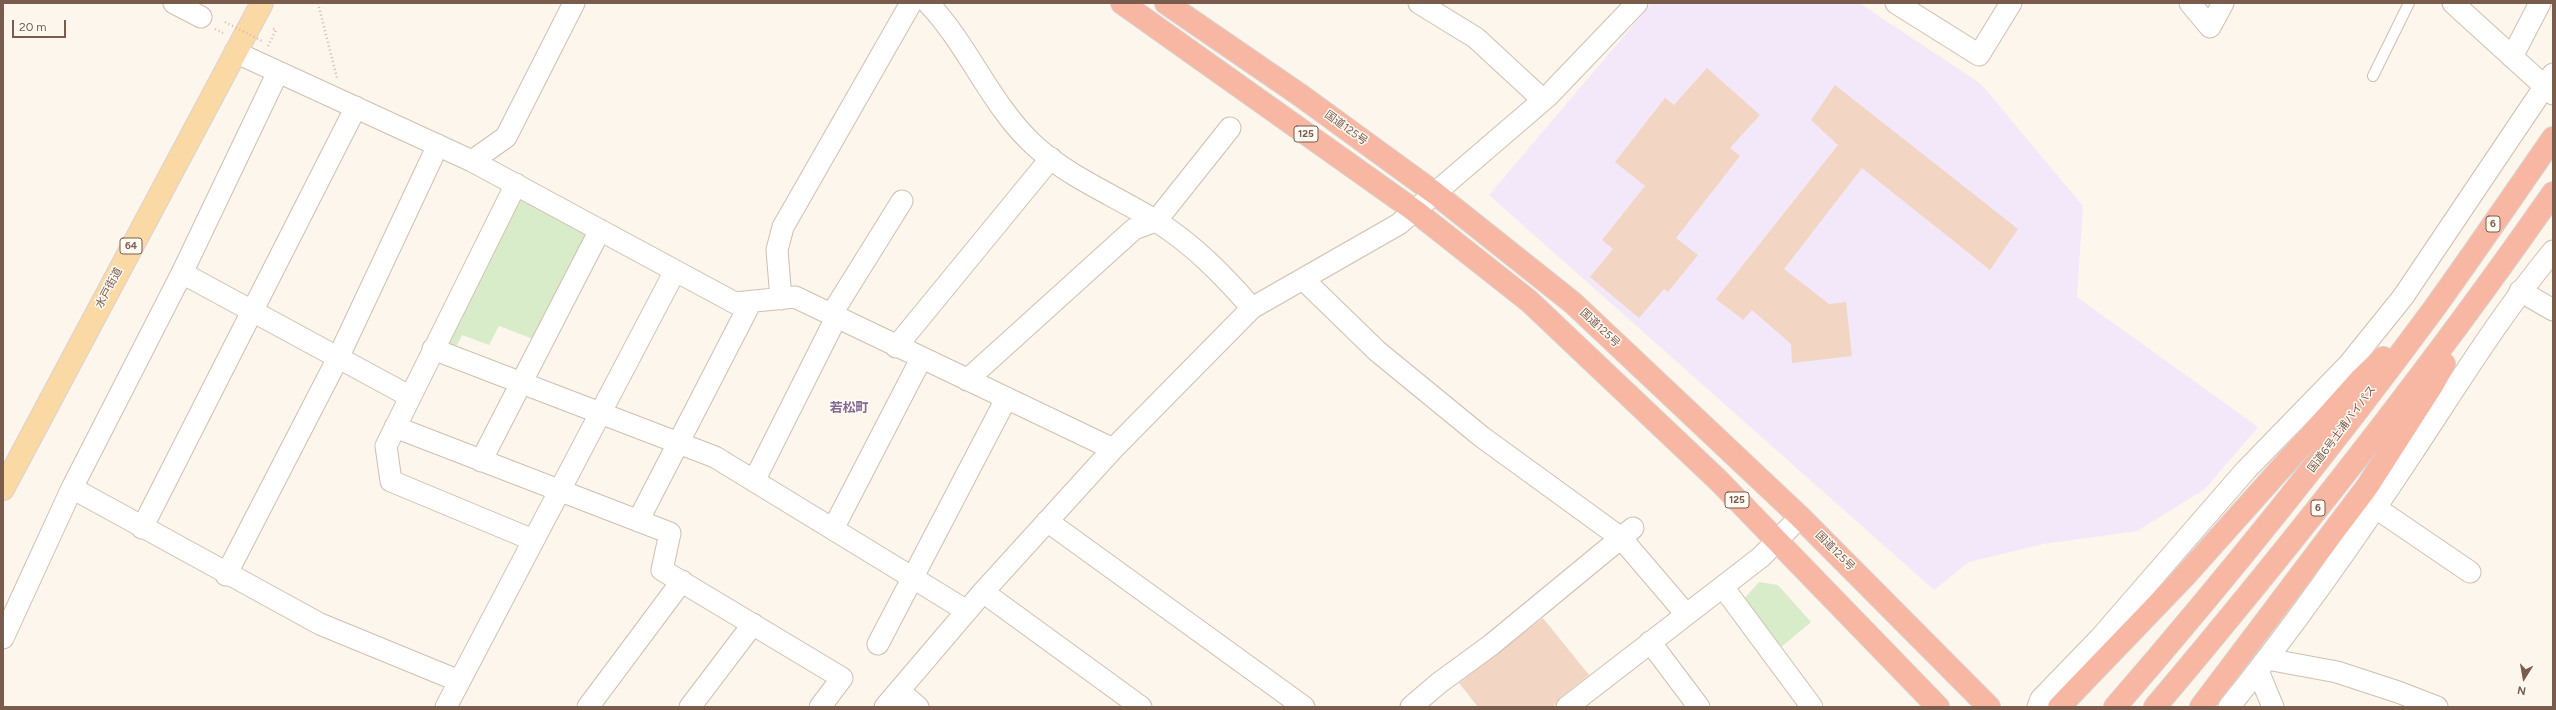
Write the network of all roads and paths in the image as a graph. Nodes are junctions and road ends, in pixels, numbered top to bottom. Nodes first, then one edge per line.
1 (174, 3) edge
2 (262, 3) edge
3 (318, 3) edge
4 (574, 3) edge
5 (911, 3) edge
6 (928, 3) edge
7 (1112, 3) edge
8 (1122, 3) edge
9 (1166, 3) edge
10 (1173, 3) edge
11 (1419, 3) edge
12 (1637, 3) edge
13 (1896, 3) edge
14 (2011, 3) edge
15 (2190, 3) edge
16 (2223, 3) edge
17 (2409, 3) edge
18 (2452, 3) edge
19 (2540, 3) edge
20 (201, 17) dead end
21 (225, 22) dead end
22 (269, 32) dead end
23 (266, 37) dead end
24 (1227, 46) junction
25 (267, 49) dead end
26 (235, 52) junction
27 (1197, 57) junction
28 (2512, 57) junction
29 (278, 72) junction
30 (2373, 76) dead end
31 (2550, 87) edge
32 (1543, 100) junction
33 (347, 103) junction
34 (1230, 128) dead end
35 (2553, 138) edge
36 (438, 145) junction
37 (1051, 158) junction
38 (472, 161) junction
39 (516, 184) junction
40 (2553, 193) edge
41 (1436, 194) junction
42 (902, 201) dead end
43 (1415, 211) junction
44 (1156, 221) junction
45 (600, 230) junction
46 (2553, 251) edge
47 (675, 271) junction
48 (182, 273) junction
49 (1303, 279) junction
50 (2520, 291) junction
51 (781, 299) junction
52 (751, 302) junction
53 (2475, 305) junction
54 (1252, 308) junction
55 (2433, 309) junction
56 (2553, 310) edge
57 (253, 312) junction
58 (833, 316) junction
59 (896, 347) junction
60 (433, 349) junction
61 (338, 358) junction
62 (920, 359) junction
63 (967, 380) junction
64 (521, 382) junction
65 (409, 396) junction
66 (1006, 399) junction
67 (601, 414) junction
68 (395, 427) junction
69 (678, 444) junction
70 (1113, 449) junction
71 (481, 461) junction
72 (754, 481) junction
73 (72, 488) junction
74 (3, 489) edge
75 (559, 491) junction
76 (2376, 508) junction
77 (1800, 516) junction
78 (638, 521) junction
79 (1047, 521) junction
80 (142, 528) junction
81 (833, 529) junction
82 (1627, 533) junction
83 (533, 540) junction
84 (1777, 541) junction
85 (2470, 572) dead end
86 (226, 575) junction
87 (913, 578) junction
88 (682, 581) junction
89 (1723, 587) junction
90 (983, 592) junction
91 (967, 611) junction
92 (1686, 614) junction
93 (754, 624) junction
94 (3, 638) edge
95 (1650, 642) junction
96 (878, 644) dead end
97 (2263, 665) junction
98 (459, 681) junction
99 (899, 691) junction
100 (1590, 701) edge
101 (446, 707) edge
102 (588, 707) edge
103 (690, 707) edge
104 (820, 707) edge
105 (885, 707) edge
106 (918, 707) edge
107 (1141, 707) edge
108 (1304, 707) edge
109 (1411, 707) edge
110 (1567, 707) edge
111 (1699, 707) edge
112 (1812, 707) edge
113 (1938, 707) edge
114 (1989, 707) edge
115 (2038, 707) edge
116 (2059, 707) edge
117 (2115, 707) edge
118 (2155, 707) edge
119 (2202, 707) edge
120 (2229, 707) edge
121 (2273, 707) edge
122 (2437, 707) edge

1 - 20 street
2 - 26 main road, 水戸街道 / 64
3 - 33 path
4 - 38 street
5 - 51 street
6 - 37 street
7 - 27 highway, 125
8 - 27 highway, 125
9 - 24 highway, 国道125号 / 125
10 - 24 highway, 125
11 - 32 street
12 - 32 street
13 - 14 street
15 - 16 street
17 - 30 lane
18 - 28 street
19 - 28 street
21 - 23 path, bridge
22 - 25 path
24 - 41 highway, 国道125号 / 125
26 - 29 street
26 - 74 main road, 水戸街道 / 64
27 - 43 highway, 125
28 - 31 street
29 - 33 street
29 - 48 street
31 - 115 street
32 - 41 street
33 - 36 street
33 - 57 street
34 - 44 street
35 - 55 highway, 国道6号土浦バイパス / 6
36 - 38 street
36 - 61 street
37 - 44 street
37 - 59 street
38 - 39 street
39 - 45 street
39 - 60 street
40 - 53 highway, 6
41 - 43 street
41 - 77 highway, 国道125号 / 125
42 - 58 street
43 - 49 street
43 - 84 highway, 125
44 - 54 street
44 - 63 street
45 - 47 street
45 - 64 street
46 - 50 street
47 - 52 street
47 - 67 street
48 - 57 street
48 - 73 street
49 - 54 street
49 - 82 street
50 - 56 street
50 - 76 street
51 - 52 street
51 - 58 street
52 - 69 street
53 - 118 highway, 6
53 - 119 highway
54 - 70 street
55 - 116 highway
55 - 117 highway, 国道6号土浦バイパス / 6
57 - 61 street
57 - 80 street
58 - 59 street
58 - 72 street
59 - 62 street
60 - 64 street
60 - 65 street
61 - 65 street
61 - 86 street
62 - 63 street
62 - 81 street
63 - 66 street
64 - 67 street
64 - 71 street
65 - 68 street
66 - 70 street
66 - 87 street
67 - 69 street
67 - 75 street
68 - 71 street
68 - 83 street
69 - 72 street
69 - 78 street
70 - 79 street
71 - 75 street
72 - 81 street
73 - 80 street
73 - 94 street
75 - 78 street
75 - 83 street
76 - 85 street
76 - 97 street
77 - 84 street
77 - 114 highway, 国道125号 / 125
78 - 88 street
79 - 90 street
79 - 108 street
80 - 86 street
81 - 87 street
82 - 92 street
82 - 109 street
83 - 98 street
84 - 89 street
84 - 113 highway, 125
86 - 98 street
87 - 91 street
87 - 96 street
88 - 93 street
88 - 102 street
89 - 92 street
89 - 112 street
90 - 91 street
90 - 107 street
91 - 99 street
92 - 95 street
93 - 103 street
93 - 104 street
95 - 100 street
95 - 111 street
97 - 120 street
97 - 121 street
97 - 122 street
98 - 101 street
99 - 105 street
99 - 106 street
100 - 110 street

